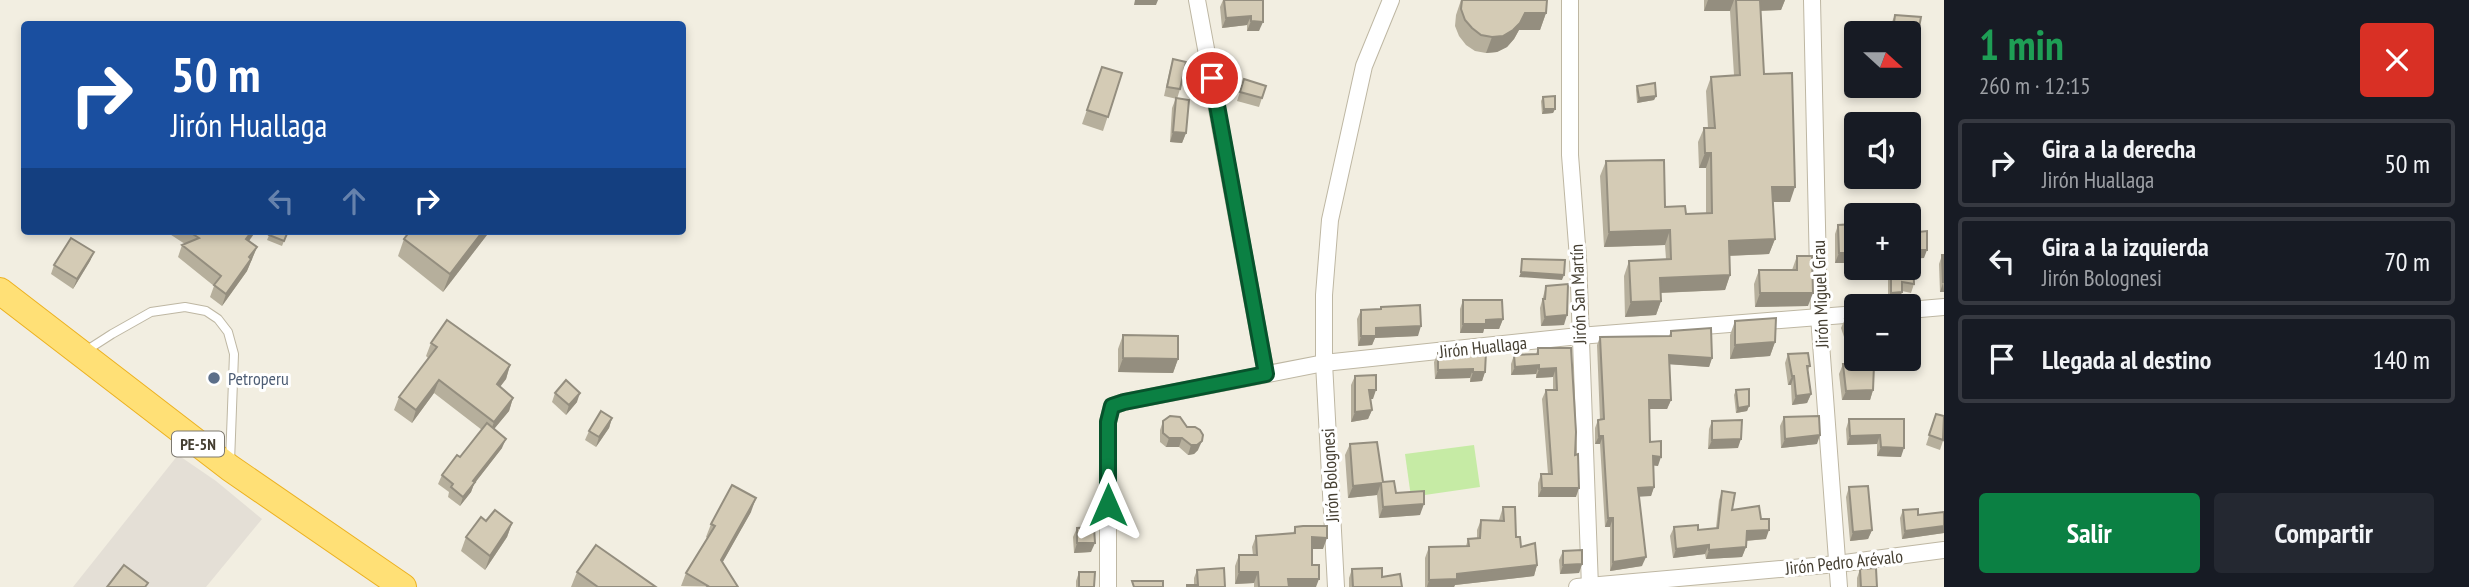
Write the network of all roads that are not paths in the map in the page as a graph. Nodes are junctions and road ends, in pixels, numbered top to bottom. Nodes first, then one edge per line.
1 (1197, 0) edge
2 (1391, 0) edge
3 (1570, 0) edge
4 (1812, 0) edge
5 (0, 291) edge
6 (1944, 307) edge
7 (1921, 309) edge
8 (1844, 315) edge
9 (1819, 316) junction
10 (1579, 336) junction
11 (80, 355) junction
12 (1324, 363) junction
13 (1266, 374) junction
14 (230, 468) junction
15 (1944, 550) edge
16 (1837, 564) junction
17 (403, 587) edge
18 (1108, 587) edge
19 (1336, 587) edge
20 (1586, 587) edge
21 (1839, 587) edge

1 - 13 street
2 - 12 street, Jirón Bolognesi
3 - 10 street, Jirón San Martín
4 - 9 street, Jirón Miguel Grau
5 - 11 highway, PE-5N
6 - 7 street
8 - 9 street, Jirón Huallaga
9 - 10 street, Jirón Huallaga
9 - 16 street, Jirón Miguel Grau
10 - 12 street, Jirón Huallaga
10 - 20 street, Jirón San Martín
11 - 14 highway, PE-5N
11 - 14 lane
12 - 13 street, Jirón Huallaga
12 - 19 street, Jirón Bolognesi
13 - 18 street, Jirón Huallaga
14 - 17 highway, PE-5N
15 - 16 street, Jirón Pedro Arévalo
16 - 20 street, Jirón Pedro Arévalo
16 - 21 street, Jirón Miguel Grau

